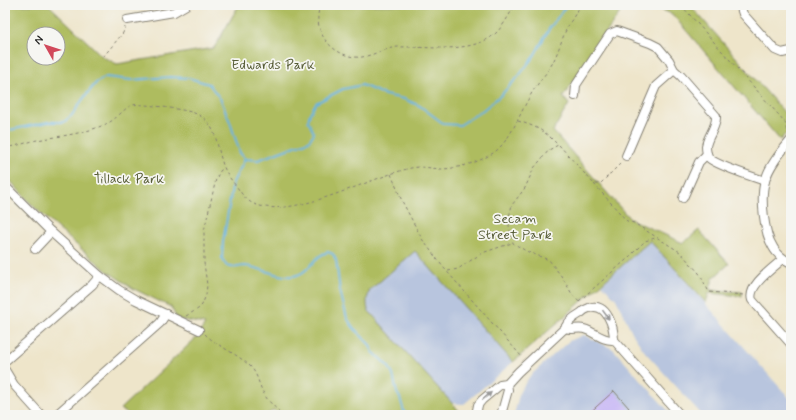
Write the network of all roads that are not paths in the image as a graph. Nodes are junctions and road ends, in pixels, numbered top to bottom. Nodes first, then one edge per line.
1 (186, 5) edge
2 (740, 5) edge
3 (127, 20) road end
4 (791, 51) edge
5 (674, 70) junction
6 (574, 96) dead end
7 (789, 137) edge
8 (707, 154) junction
9 (626, 156) road end
10 (764, 181) junction
11 (5, 186) edge
12 (683, 198) dead end
13 (51, 232) junction
14 (35, 250) dead end
15 (783, 259) junction
16 (791, 263) edge
17 (100, 276) junction
18 (581, 308) junction
19 (166, 314) junction
20 (565, 328) junction
21 (585, 329) junction
22 (199, 330) road end
23 (614, 340) junction
24 (791, 344) edge
25 (5, 360) edge
26 (5, 370) edge
27 (507, 384) junction
28 (41, 415) edge
29 (56, 415) edge
30 (478, 415) edge
31 (501, 415) edge
32 (680, 415) edge

1 - 3 street
2 - 4 street
5 - 6 street
5 - 8 street
5 - 9 street
7 - 10 street
8 - 10 street
8 - 12 street
10 - 15 street
11 - 13 street
13 - 14 street
13 - 17 street
15 - 16 street
15 - 24 street
17 - 19 street
17 - 25 street
18 - 20 street
18 - 21 street
18 -> 23 street
19 - 22 street
19 - 29 street
20 - 21 street
20 - 27 street
21 - 23 street
23 - 32 street
26 - 28 street
30 -> 27 street
27 - 31 street

